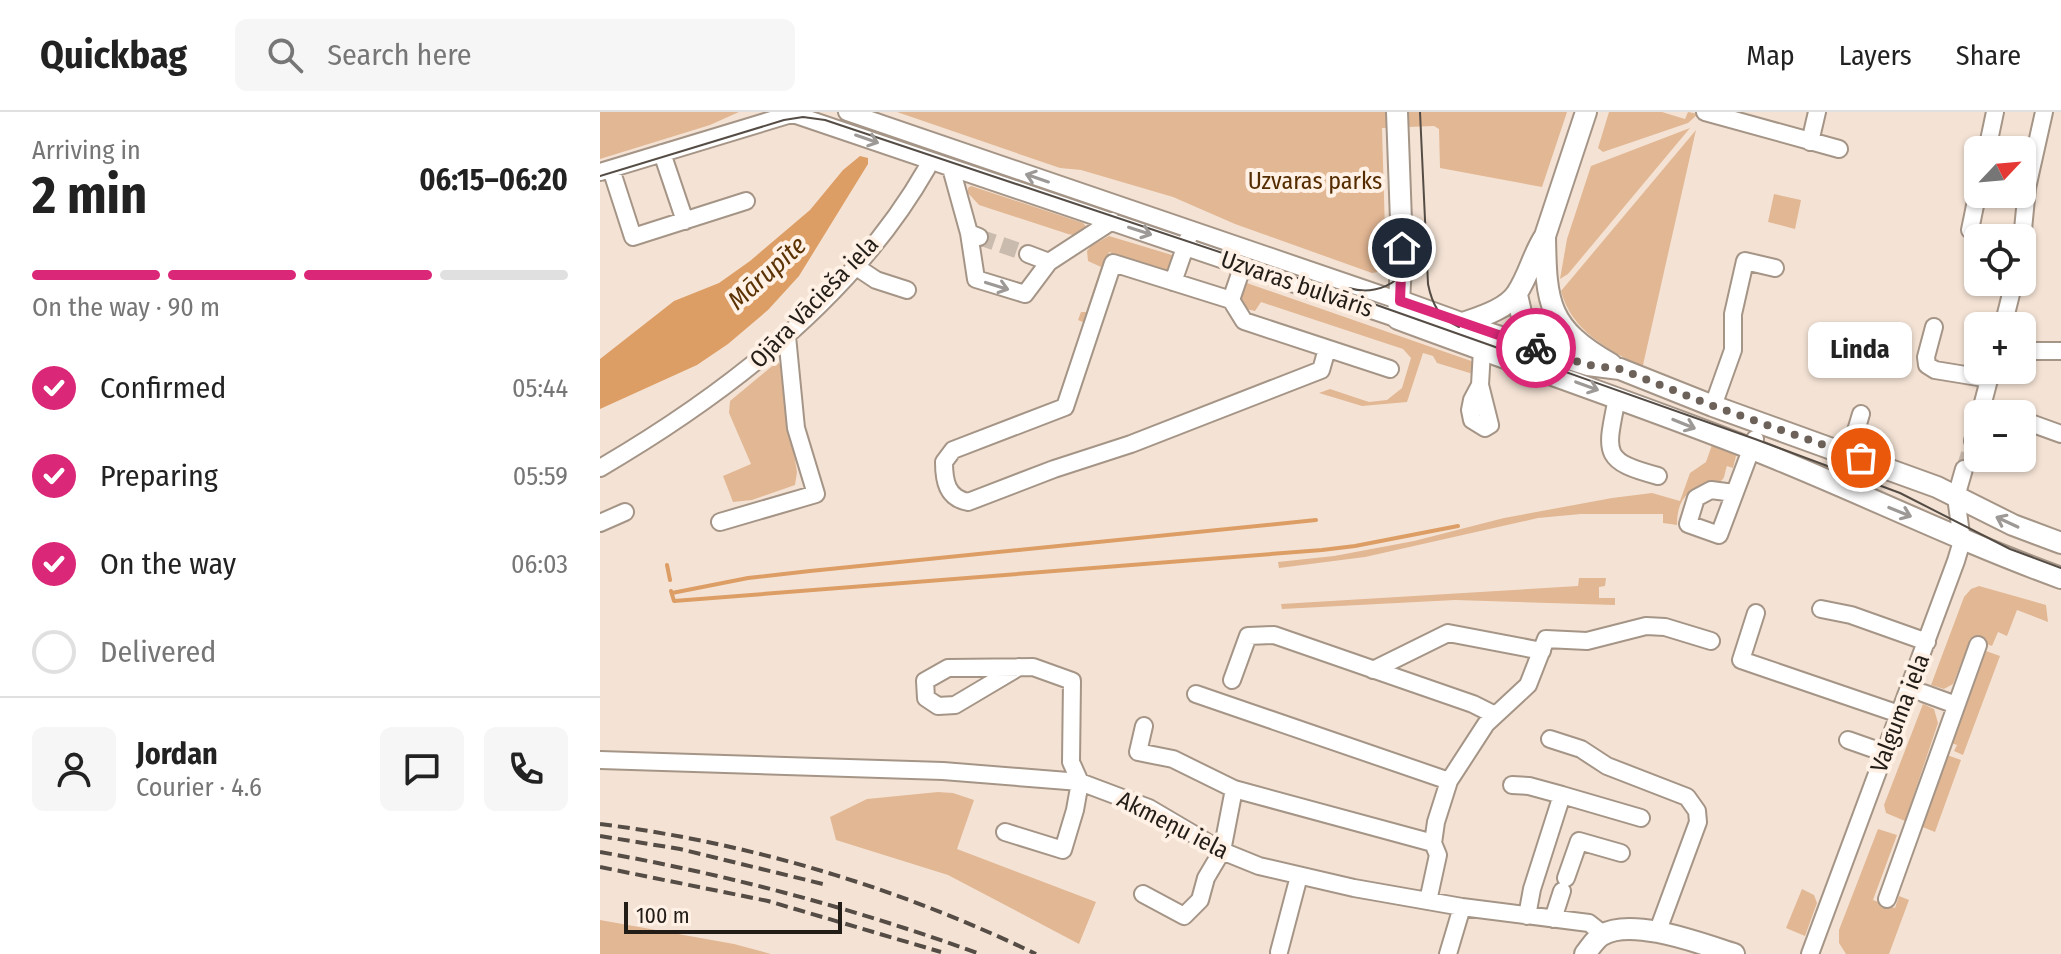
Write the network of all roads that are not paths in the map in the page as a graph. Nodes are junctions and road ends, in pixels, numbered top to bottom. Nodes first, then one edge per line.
1 (847, 112) edge
2 (1397, 112) edge
3 (1586, 112) edge
4 (1705, 112) edge
5 (1817, 112) edge
6 (1995, 112) edge
7 (2044, 112) edge
8 (794, 113) edge
9 (1737, 117) edge
10 (1990, 136) edge
11 (1810, 142) junction
12 (1839, 149) dead end
13 (662, 153) junction
14 (927, 168) dead end
15 (951, 168) junction
16 (605, 170) edge
17 (746, 201) dead end
18 (685, 221) junction
19 (1112, 221) junction
20 (2024, 224) edge
21 (1545, 236) junction
22 (1188, 238) junction
23 (1028, 254) tunnel mouth
24 (1049, 262) junction
25 (1243, 265) junction
26 (855, 266) junction
27 (1775, 268) dead end
28 (1173, 282) junction
29 (907, 290) dead end
30 (1517, 295) junction
31 (1231, 300) junction
32 (1399, 310) junction
33 (1463, 323) junction
34 (1934, 327) dead end
35 (787, 336) junction
36 (1535, 348) junction
37 (1327, 349) junction
38 (1482, 350) junction
39 (2036, 351) edge
40 (2061, 351) edge
41 (1390, 369) dead end
42 (1620, 369) junction
43 (1964, 372) edge
44 (1556, 375) junction
45 (1480, 385) dead end
46 (1617, 398) junction
47 (1713, 406) junction
48 (1861, 414) dead end
49 (2036, 425) edge
50 (2061, 434) edge
51 (1753, 444) junction
52 (1849, 454) junction
53 (600, 468) edge
54 (1964, 469) tunnel mouth
55 (1658, 476) dead end
56 (1734, 493) dead end
57 (1956, 497) junction
58 (625, 512) dead end
59 (720, 522) dead end
60 (600, 523) edge
61 (1962, 541) junction
62 (2061, 543) edge
63 (2061, 578) edge
64 (1821, 609) dead end
65 (1756, 613) dead end
66 (1711, 641) dead end
67 (1927, 642) junction
68 (1978, 645) dead end
69 (1542, 651) junction
70 (1019, 667) junction
71 (1373, 670) junction
72 (1232, 680) dead end
73 (1923, 693) dead end
74 (1196, 694) dead end
75 (1956, 705) junction
76 (1899, 714) junction
77 (1495, 715) junction
78 (1144, 726) dead end
79 (1550, 739) dead end
80 (1848, 740) dead end
81 (1885, 753) junction
82 (600, 760) edge
83 (1449, 781) junction
84 (1080, 782) junction
85 (1512, 785) dead end
86 (1234, 789) junction
87 (1562, 795) junction
88 (1641, 818) dead end
89 (1005, 832) dead end
90 (1433, 843) junction
91 (1222, 851) junction
92 (1621, 853) dead end
93 (1299, 876) junction
94 (1143, 894) dead end
95 (1887, 899) dead end
96 (1428, 901) junction
97 (1462, 907) junction
98 (1527, 916) junction
99 (1553, 919) junction
100 (1657, 933) junction
101 (1603, 934) junction
102 (1279, 952) dead end
103 (1730, 953) edge
104 (1448, 954) edge
105 (1585, 954) edge
106 (1810, 954) edge

22 -> 1 street, Uzvaras bulvāris
2 - 32 main road
3 - 21 main road
4 - 9 street
5 - 11 street
6 - 10 street
7 - 20 street
8 - 13 street, Uzvaras bulvāris
8 -> 15 street, Uzvaras bulvāris
9 - 11 street
11 - 12 street
13 - 16 street, Uzvaras bulvāris
13 - 18 street
14 - 26 street, Ojāra Vācieša iela
15 - 19 street, Uzvaras bulvāris
15 -> 24 street
16 - 18 street
17 - 18 street
19 -> 22 street, Uzvaras bulvāris
19 - 24 street
21 - 30 main road
21 - 42 main road
22 - 25 street, Uzvaras bulvāris
22 - 28 street
22 - 32 street, Uzvaras bulvāris
23 - 24 street
25 - 31 street
25 - 32 street, Uzvaras bulvāris
26 - 29 street
26 - 35 street, Ojāra Vācieša iela
27 - 47 street
28 - 31 street
28 - 37 street
30 - 33 main road
30 - 36 main road
31 - 37 street
32 - 33 main road, Uzvaras bulvāris
32 - 38 main road, Uzvaras bulvāris
33 - 36 main road, Uzvaras bulvāris
34 - 43 street
35 - 53 street, Ojāra Vācieša iela
35 - 59 street
36 - 42 main road, Uzvaras bulvāris
36 - 44 main road
37 - 41 street
38 - 44 main road, Uzvaras bulvāris
38 - 45 street
39 - 40 street
42 - 47 main road, Uzvaras bulvāris
44 -> 46 main road, Uzvaras bulvāris
46 -> 51 main road, Uzvaras bulvāris
46 - 55 street
47 - 52 main road, Uzvaras bulvāris
48 - 52 street
49 - 50 street
51 - 56 street
51 -> 61 main road, Uzvaras bulvāris
52 - 57 main road, Uzvaras bulvāris
54 - 57 street, Valguma iela
57 - 61 street, Valguma iela
62 -> 57 main road, Uzvaras bulvāris
58 - 60 street
61 - 63 main road, Uzvaras bulvāris
61 - 67 street, Valguma iela
64 - 67 street
65 - 76 street
66 - 69 street
67 - 76 street, Valguma iela
68 - 75 street
69 - 71 street
69 - 77 street
70 - 70 street
70 - 84 street
71 - 72 street
71 - 77 street
73 - 75 street
74 - 83 street
75 - 95 street
76 - 81 street, Valguma iela
77 - 83 street
78 - 86 street
79 - 100 street
80 - 81 street
81 - 106 street, Valguma iela
82 - 84 street, Akmeņu iela
83 - 90 street
84 - 89 street
84 - 91 street, Akmeņu iela
85 - 87 street
86 - 90 street
86 - 91 street
87 - 88 street
87 - 98 street
90 - 96 street
91 - 93 street, Akmeņu iela
91 - 94 street
92 - 99 street
93 - 96 street, Akmeņu iela
93 - 102 street
96 - 97 street, Akmeņu iela
97 - 98 street, Akmeņu iela
97 - 104 street
98 - 99 street, Akmeņu iela
99 - 101 street, Akmeņu iela
100 - 101 main road, Akmeņu iela
100 - 103 main road, Akmeņu iela
101 - 105 main road

